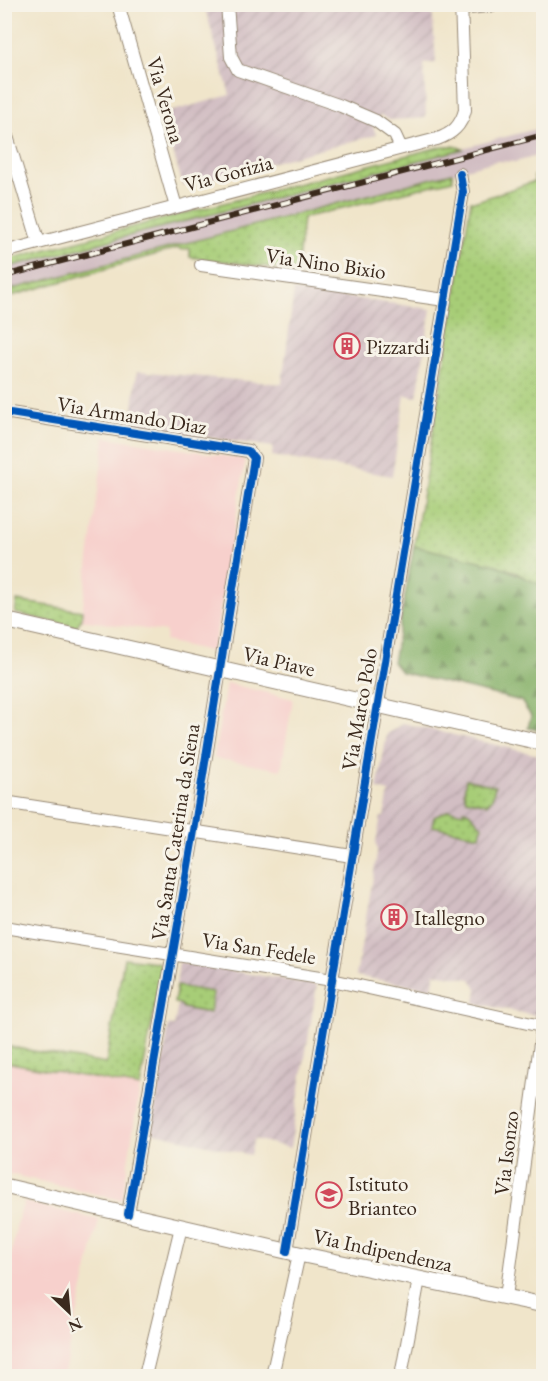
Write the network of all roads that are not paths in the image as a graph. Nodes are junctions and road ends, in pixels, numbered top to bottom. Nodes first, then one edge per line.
1 (118, 4) edge
2 (227, 4) edge
3 (504, 4) edge
4 (461, 7) edge
5 (4, 126) edge
6 (401, 148) junction
7 (460, 174) dead end
8 (176, 207) junction
9 (39, 243) junction
10 (4, 252) edge
11 (201, 265) dead end
12 (445, 300) junction
13 (4, 412) edge
14 (253, 456) joint
15 (4, 620) edge
16 (220, 669) junction
17 (378, 706) junction
18 (543, 743) edge
19 (4, 802) edge
20 (194, 831) junction
21 (352, 856) junction
22 (4, 927) edge
23 (174, 954) junction
24 (332, 980) junction
25 (542, 1020) edge
26 (4, 1186) edge
27 (128, 1214) junction
28 (181, 1227) junction
29 (293, 1252) junction
30 (419, 1279) junction
31 (506, 1297) junction
32 (543, 1305) edge
33 (145, 1377) edge
34 (272, 1377) edge
35 (401, 1377) edge

1 - 8 street, Via Verona
2 - 6 street
3 - 4 street
4 - 6 street, Via Gorizia
5 - 9 street
6 - 8 street, Via Gorizia
7 - 12 street, Via Marco Polo
8 - 9 street, Via Gorizia
9 - 10 street, Via Gorizia
11 - 12 street, Via Nino Bixio
12 - 17 street, Via Marco Polo
13 - 14 street, Via Armando Diaz
14 - 16 street, Via Santa Caterina da Siena
15 - 16 street, Via Piave
16 - 17 street, Via Piave
16 - 20 street, Via Santa Caterina da Siena
17 - 18 street, Via Piave
17 - 21 street, Via Marco Polo
19 - 20 street
20 - 21 street
20 - 23 street, Via Santa Caterina da Siena
21 - 24 street, Via Marco Polo
22 - 23 street, Via San Fedele
23 - 24 street, Via San Fedele
23 - 27 street, Via Santa Caterina da Siena
24 - 25 street, Via San Fedele
24 - 29 street, Via Marco Polo
25 - 31 street, Via Isonzo
26 - 27 street, Via Indipendenza
27 - 28 street, Via Indipendenza
28 - 29 street, Via Indipendenza
28 - 33 street
29 - 30 street, Via Indipendenza
29 - 34 street, Via Marco Polo
30 - 31 street, Via Indipendenza
30 - 35 street
31 - 32 street, Via Indipendenza

